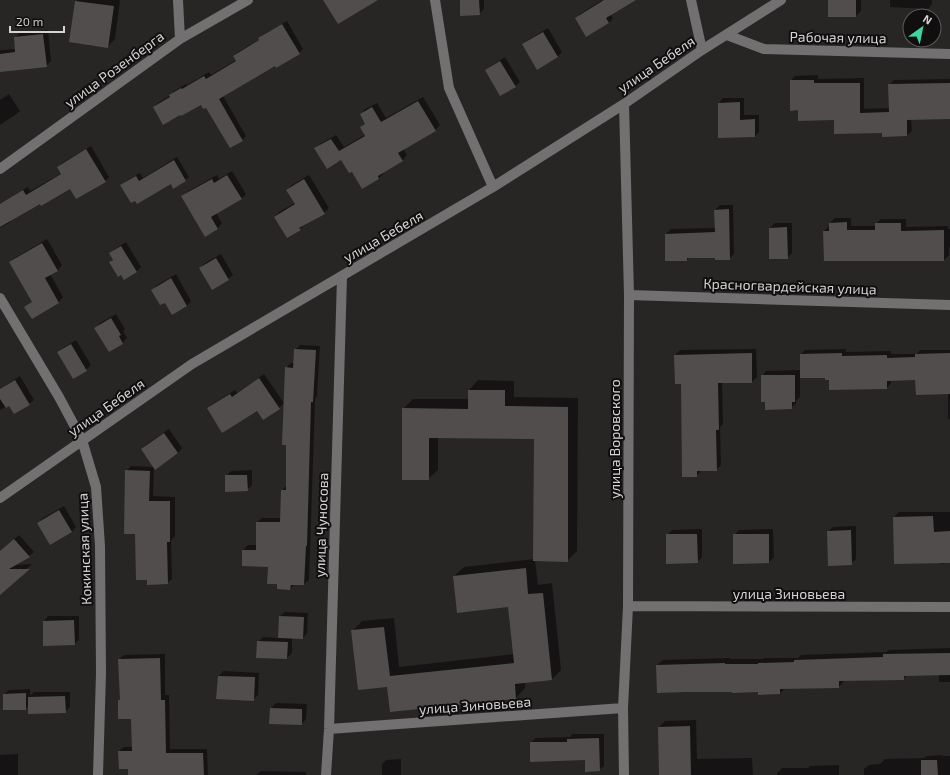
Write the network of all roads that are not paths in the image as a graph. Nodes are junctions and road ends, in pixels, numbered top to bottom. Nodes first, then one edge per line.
1 (178, 0) edge
2 (248, 0) edge
3 (435, 0) edge
4 (690, 0) edge
5 (782, 0) edge
6 (727, 35) junction
7 (180, 39) junction
8 (702, 50) junction
9 (950, 54) edge
10 (624, 104) junction
11 (0, 169) edge
12 (493, 188) junction
13 (342, 276) junction
14 (629, 295) junction
15 (0, 298) edge
16 (950, 305) edge
17 (82, 440) junction
18 (0, 498) edge
19 (628, 606) junction
20 (950, 607) edge
21 (624, 708) junction
22 (329, 729) junction
23 (98, 775) edge
24 (326, 775) edge
25 (624, 775) edge

1 - 7 street
2 - 7 street, улица Розенберга
3 - 12 street
4 - 8 street
5 - 6 street, улица Бебеля
6 - 8 street, улица Бебеля
6 - 9 street, Рабочая улица
7 - 11 street, улица Розенберга
8 - 10 street, улица Бебеля
10 - 12 street, улица Бебеля
10 - 14 street, улица Воровского
12 - 13 street, улица Бебеля
13 - 17 street, улица Бебеля
13 - 22 street, улица Чуносова
14 - 16 street, Красногвардейская улица
14 - 19 street, улица Воровского
15 - 17 street, Кокинская улица
17 - 18 street, улица Бебеля
17 - 23 street, Кокинская улица
19 - 20 street, улица Зиновьева
19 - 21 street, улица Воровского
21 - 22 street, улица Зиновьева
21 - 25 street, улица Воровского
22 - 24 street, улица Чуносова

